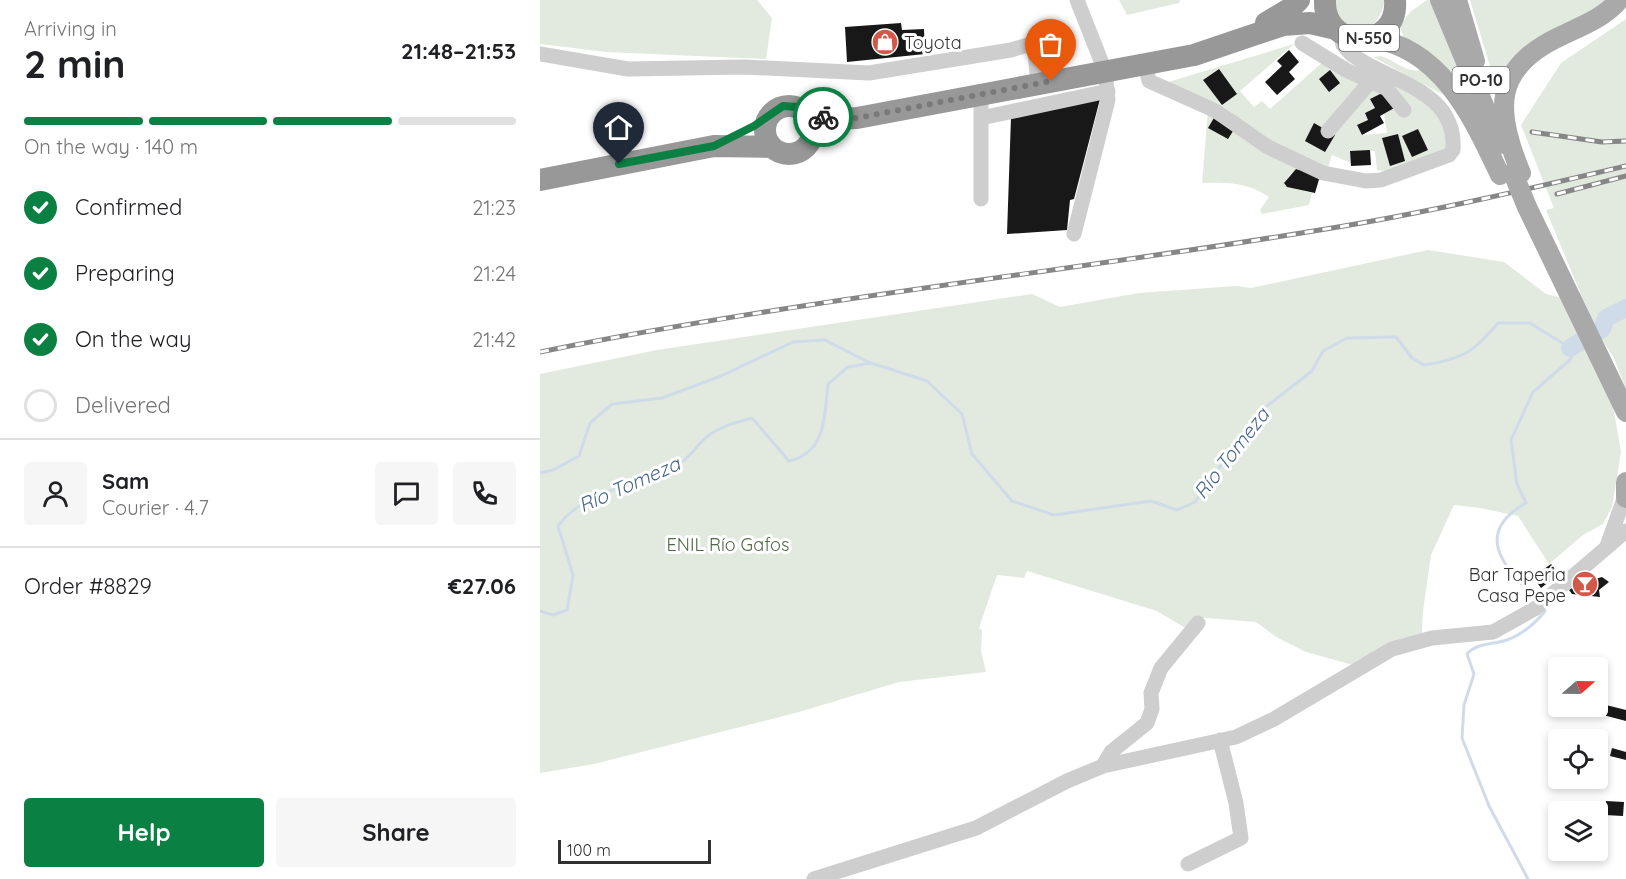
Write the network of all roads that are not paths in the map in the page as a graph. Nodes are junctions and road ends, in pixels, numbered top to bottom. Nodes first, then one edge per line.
1 (1077, 0) edge
2 (1299, 0) edge
3 (1313, 0) edge
4 (1325, 0) edge
5 (1416, 0) edge
6 (1440, 0) edge
7 (1619, 0) edge
8 (1395, 8) edge
9 (1455, 10) edge
10 (1283, 25) junction
11 (1338, 31) junction
12 (1371, 38) junction
13 (1302, 43) dead end
14 (1214, 49) junction
15 (540, 54) edge
16 (1364, 73) junction
17 (1150, 74) junction
18 (1107, 81) junction
19 (1038, 84) junction
20 (981, 94) junction
21 (1404, 110) dead end
22 (805, 112) junction
23 (768, 118) junction
24 (857, 118) junction
25 (981, 118) junction
26 (1328, 131) dead end
27 (810, 142) junction
28 (714, 146) junction
29 (772, 147) junction
30 (1512, 174) junction
31 (540, 180) edge
32 (981, 199) dead end
33 (1074, 234) dead end
34 (1626, 412) edge
35 (1626, 492) edge
36 (1626, 531) edge
37 (1606, 546) junction
38 (1198, 623) dead end
39 (1220, 740) junction
40 (1103, 766) junction
41 (1188, 864) dead end
42 (814, 879) edge

1 - 18 street
2 - 14 highway
3 - 10 highway, N-550
4 - 11 highway, N-550
5 - 8 highway, N-550
6 - 9 main road, PO-10
7 - 30 main road
8 - 12 highway, N-550
9 - 30 main road, PO-10
10 - 11 highway, N-550
10 - 14 highway, N-550
11 - 12 highway, N-550
11 - 16 street
12 - 30 main road
13 - 16 street
14 - 17 highway, N-550
15 - 19 street
16 - 17 street
16 - 21 street
16 - 26 street
17 - 18 highway, N-550
18 - 19 highway, N-550
18 - 25 street
18 - 33 street
19 - 20 highway, N-550
20 - 24 highway, N-550
20 - 25 street
22 - 23 highway, N-550
22 - 24 highway, N-550
22 - 27 highway
23 - 28 highway, N-550
23 - 29 highway
24 - 27 highway, N-550
25 - 32 street
27 - 29 highway, N-550
28 - 29 highway, N-550
28 - 31 highway, N-550
30 - 34 main road
35 - 37 street
36 - 37 street
37 - 39 street
38 - 40 street
39 - 40 street
39 - 41 street
40 - 42 street

